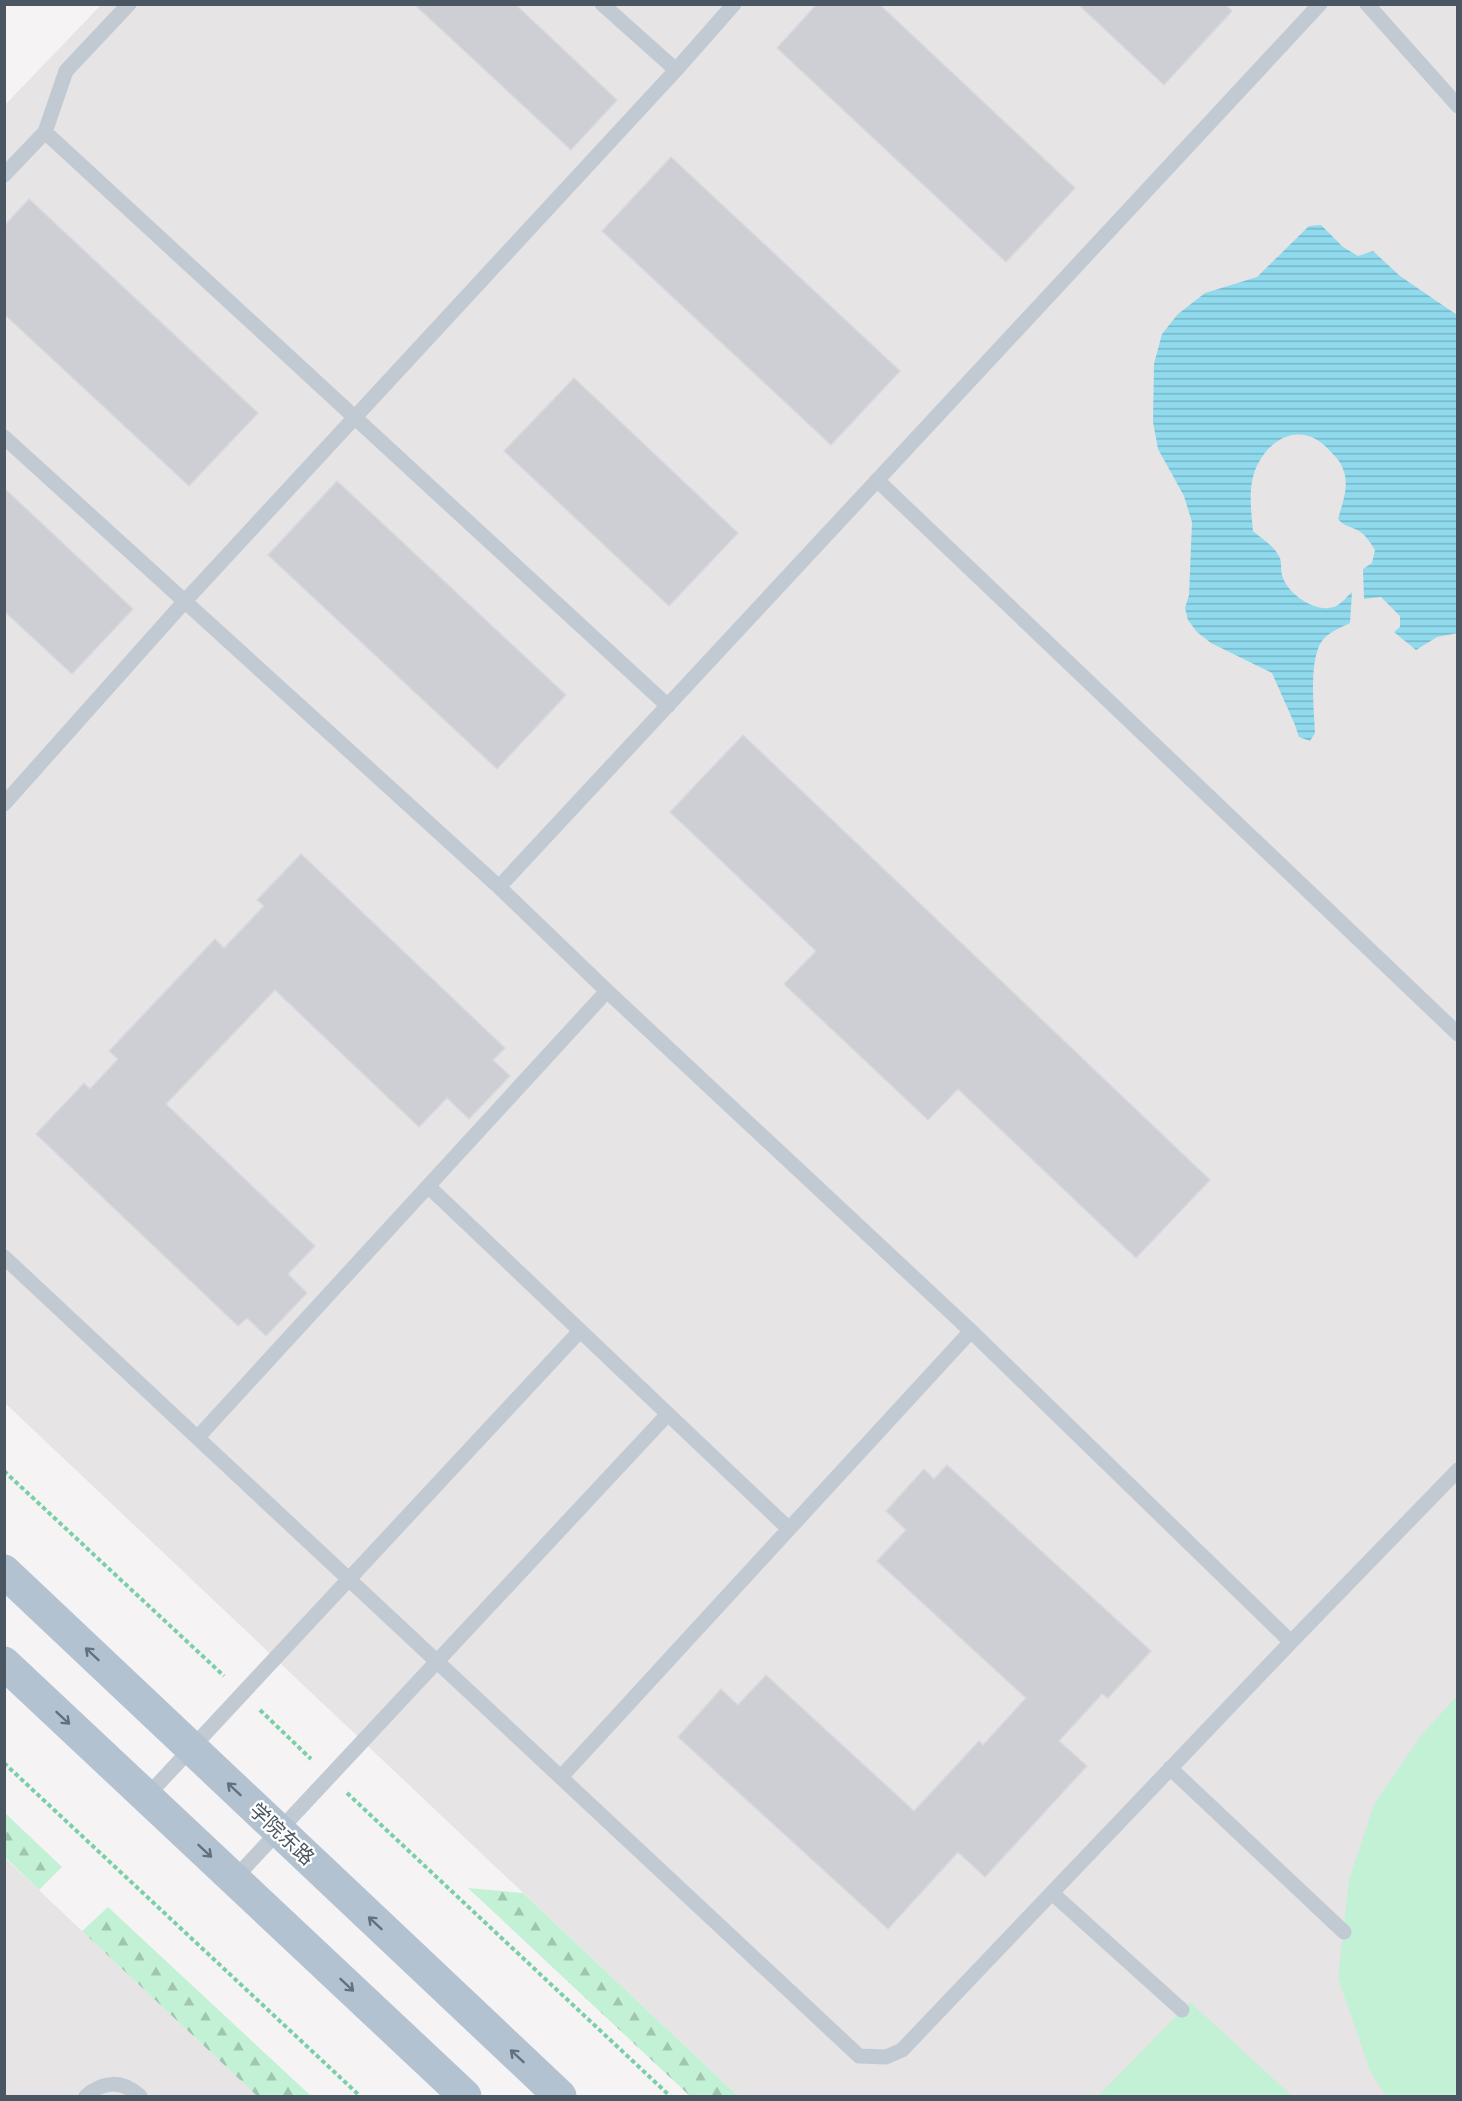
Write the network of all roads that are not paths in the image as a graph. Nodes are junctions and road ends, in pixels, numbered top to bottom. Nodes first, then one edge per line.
1 (129, 4) edge
2 (602, 4) edge
3 (734, 4) edge
4 (1320, 4) edge
5 (1367, 4) edge
6 (676, 70) junction
7 (1458, 106) edge
8 (45, 132) junction
9 (4, 175) edge
10 (354, 417) junction
11 (4, 437) edge
12 (878, 480) junction
13 (185, 601) junction
14 (668, 706) junction
15 (4, 804) edge
16 (500, 887) junction
17 (607, 991) junction
18 (1458, 1034) edge
19 (429, 1187) junction
20 (4, 1257) edge
21 (971, 1331) junction
22 (579, 1332) junction
23 (667, 1415) junction
24 (198, 1437) junction
25 (1458, 1470) edge
26 (789, 1529) junction
27 (4, 1571) edge
28 (348, 1580) junction
29 (1291, 1642) junction
30 (437, 1662) junction
31 (4, 1664) edge
32 (191, 1748) junction
33 (1170, 1768) junction
34 (561, 1777) junction
35 (146, 1797) junction
36 (279, 1831) junction
37 (234, 1879) junction
38 (1052, 1893) junction
39 (1344, 1932) dead end
40 (1182, 2010) dead end
41 (86, 2097) edge
42 (140, 2097) edge
43 (465, 2097) edge
44 (560, 2097) edge

1 - 8 lane
2 - 6 lane
3 - 6 lane
4 - 12 lane
5 - 7 lane
6 - 10 lane
8 - 9 lane
8 - 10 lane
10 - 13 lane
10 - 14 lane
11 - 13 lane
12 - 14 lane
12 - 18 lane
13 - 15 lane
13 - 16 lane
14 - 16 lane
16 - 17 lane
17 - 19 lane
17 - 21 lane
19 - 22 lane
19 - 24 lane
20 - 24 lane
21 - 26 lane
21 - 29 lane
22 - 23 lane
22 - 28 lane
23 - 26 lane
23 - 30 lane
24 - 28 lane
25 - 29 lane
26 - 34 lane
32 -> 27 main road, 学院东路
28 - 30 lane
28 - 32 lane
29 - 33 lane
30 - 34 lane
30 - 36 lane
31 -> 35 main road
32 - 35 lane
36 -> 32 main road, 学院东路
33 - 38 lane
33 - 39 lane
34 - 38 lane
35 -> 37 main road
36 - 37 lane
44 -> 36 main road, 学院东路
37 -> 43 main road
38 - 40 lane
41 - 42 lane

